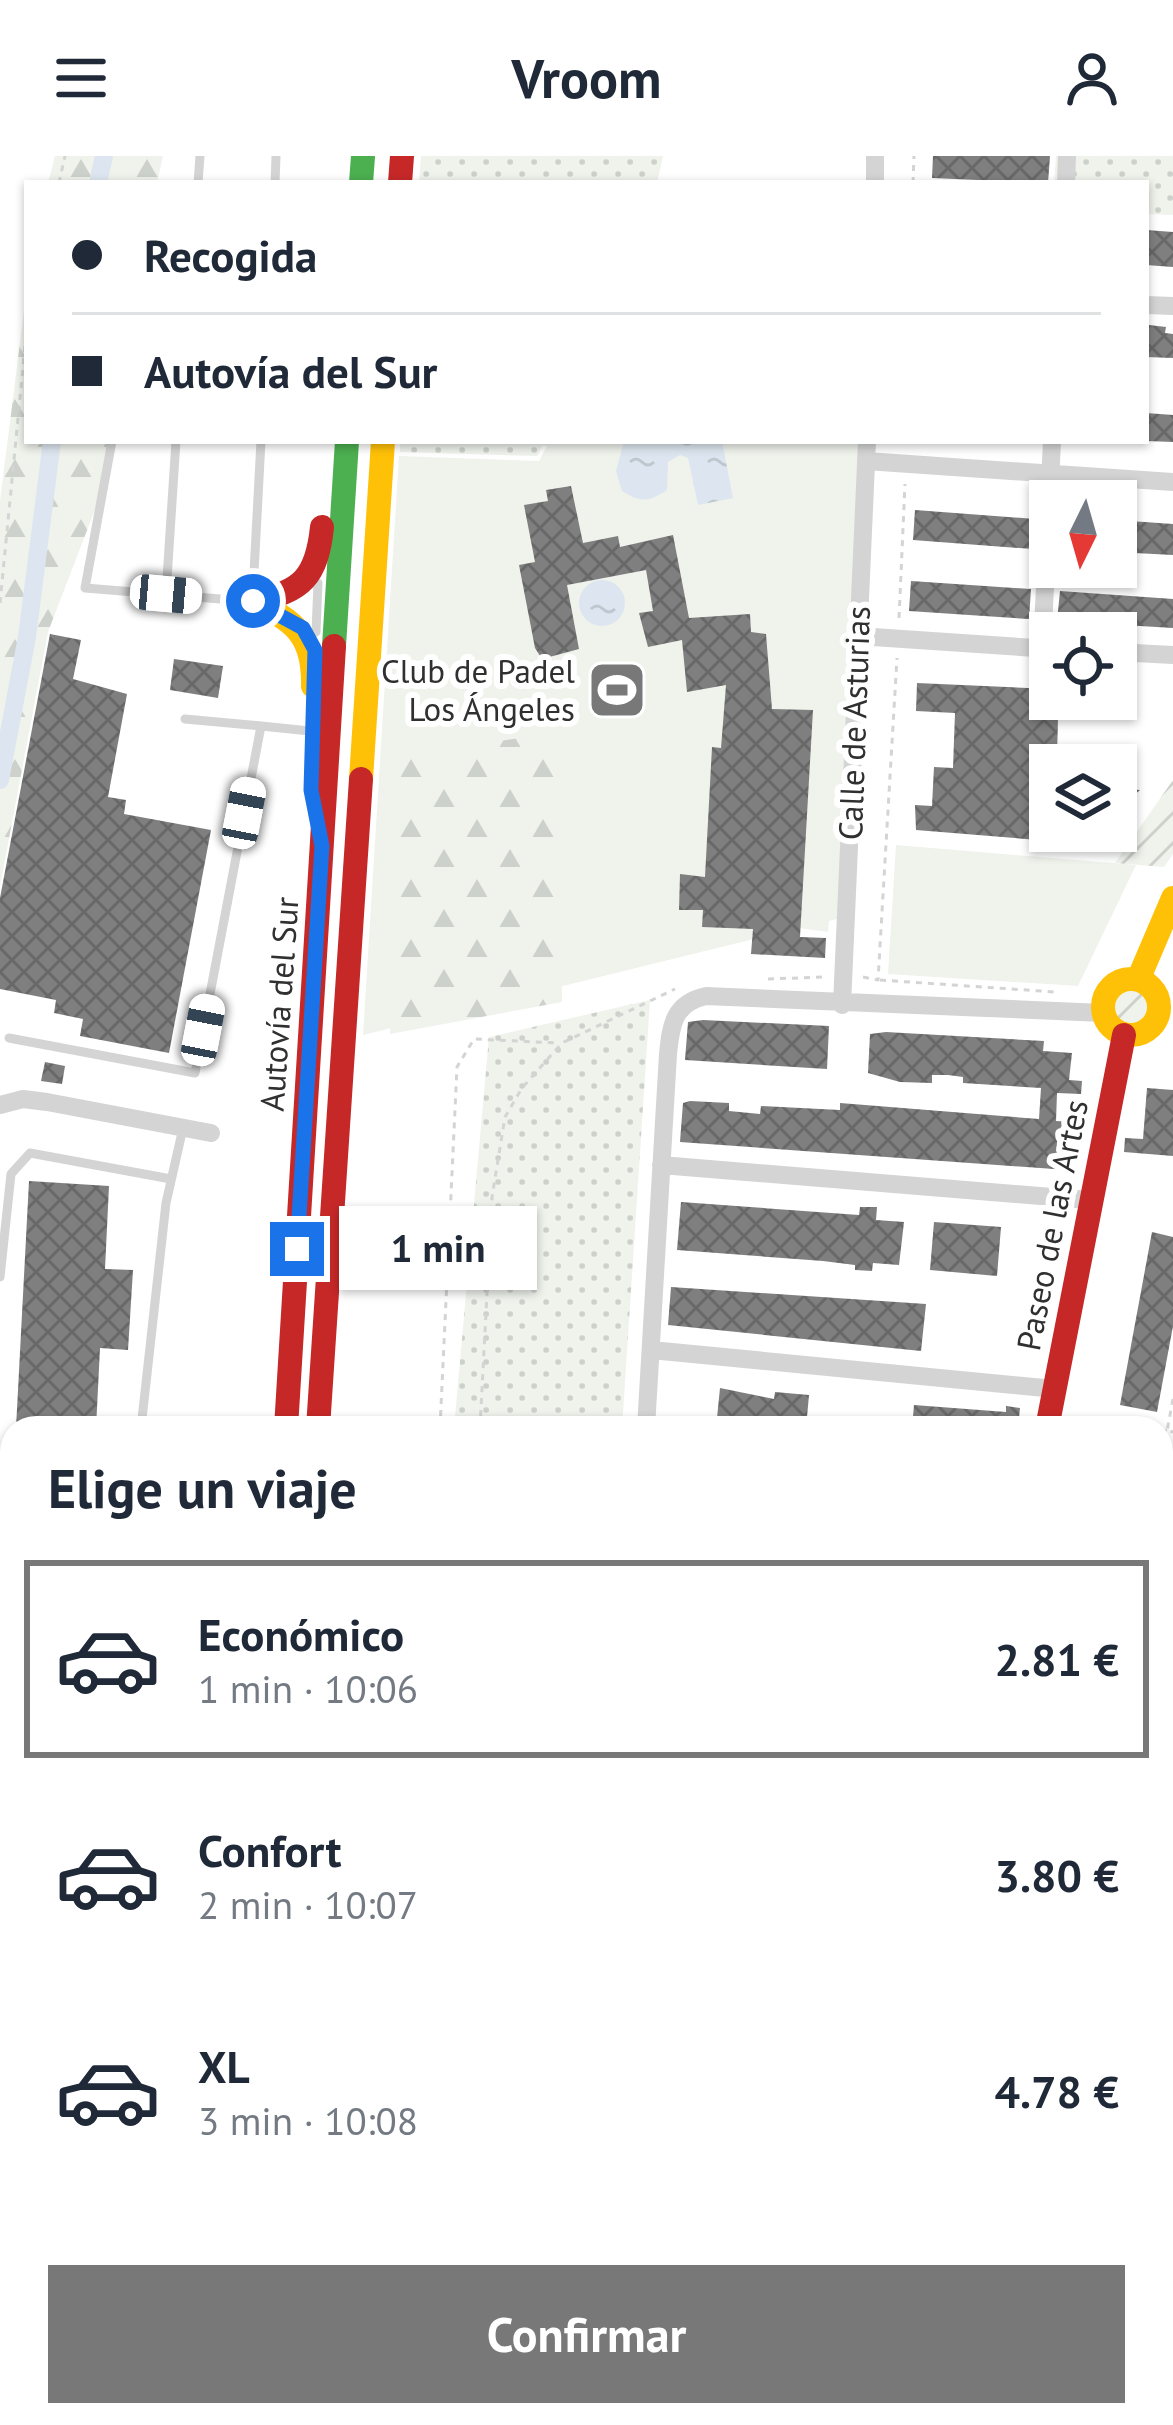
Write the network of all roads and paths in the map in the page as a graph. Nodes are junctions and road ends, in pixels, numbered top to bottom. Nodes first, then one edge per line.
1 (24, 357) edge
2 (111, 444) edge
3 (176, 444) edge
4 (261, 444) edge
5 (329, 444) edge
6 (347, 444) edge
7 (383, 444) edge
8 (1052, 444) edge
9 (867, 451) edge
10 (1050, 474) junction
11 (1173, 482) edge
12 (319, 566) junction
13 (166, 594) junction
14 (253, 601) junction
15 (0, 602) edge
16 (1047, 612) edge
17 (858, 636) junction
18 (1029, 648) edge
19 (315, 650) junction
20 (1137, 653) edge
21 (1173, 655) edge
22 (185, 719) dead end
23 (261, 726) junction
24 (310, 731) junction
25 (322, 846) junction
26 (1173, 898) edge
27 (878, 980) dead end
28 (1138, 980) junction
29 (842, 1005) junction
30 (628, 1010) dead end
31 (1054, 1012) junction
32 (1102, 1012) junction
33 (1124, 1035) junction
34 (9, 1038) dead end
35 (562, 1043) junction
36 (0, 1105) edge
37 (183, 1128) junction
38 (211, 1133) dead end
39 (661, 1165) junction
40 (171, 1179) junction
41 (1089, 1200) junction
42 (0, 1276) edge
43 (651, 1350) junction
44 (1054, 1389) junction
45 (142, 1416) edge
46 (287, 1416) edge
47 (319, 1416) edge
48 (441, 1416) edge
49 (481, 1416) edge
50 (647, 1416) edge
51 (1049, 1416) edge

1 - 15 path
2 - 13 lane
3 - 13 lane
4 - 14 lane
5 - 12 main road
6 - 25 main road, Autovía del Sur
7 - 47 main road, Autovía del Sur
8 - 10 street
9 - 10 street
9 - 17 street, Calle de Asturias
10 - 11 street
10 - 16 street
12 - 14 main road
12 - 19 lane
13 - 14 lane
14 - 19 main road
17 - 18 street
17 - 29 street, Calle de Asturias
19 - 24 main road
20 - 21 street
22 - 23 lane
23 - 24 lane
23 - 34 lane
24 - 25 main road
25 - 46 main road, Autovía del Sur
26 - 28 main road
27 - 31 path
28 - 32 main road
28 - 33 main road
29 - 31 street
29 - 39 street
30 - 35 path
31 - 32 street
32 - 33 main road
33 - 41 main road, Paseo de las Artes
35 - 48 path
35 - 49 path
36 - 37 street
37 - 38 street
37 - 40 lane
39 - 41 street
39 - 43 street
40 - 42 lane
40 - 45 lane
41 - 44 main road, Paseo de las Artes
43 - 44 street
43 - 50 street
44 - 51 main road, Paseo de las Artes

